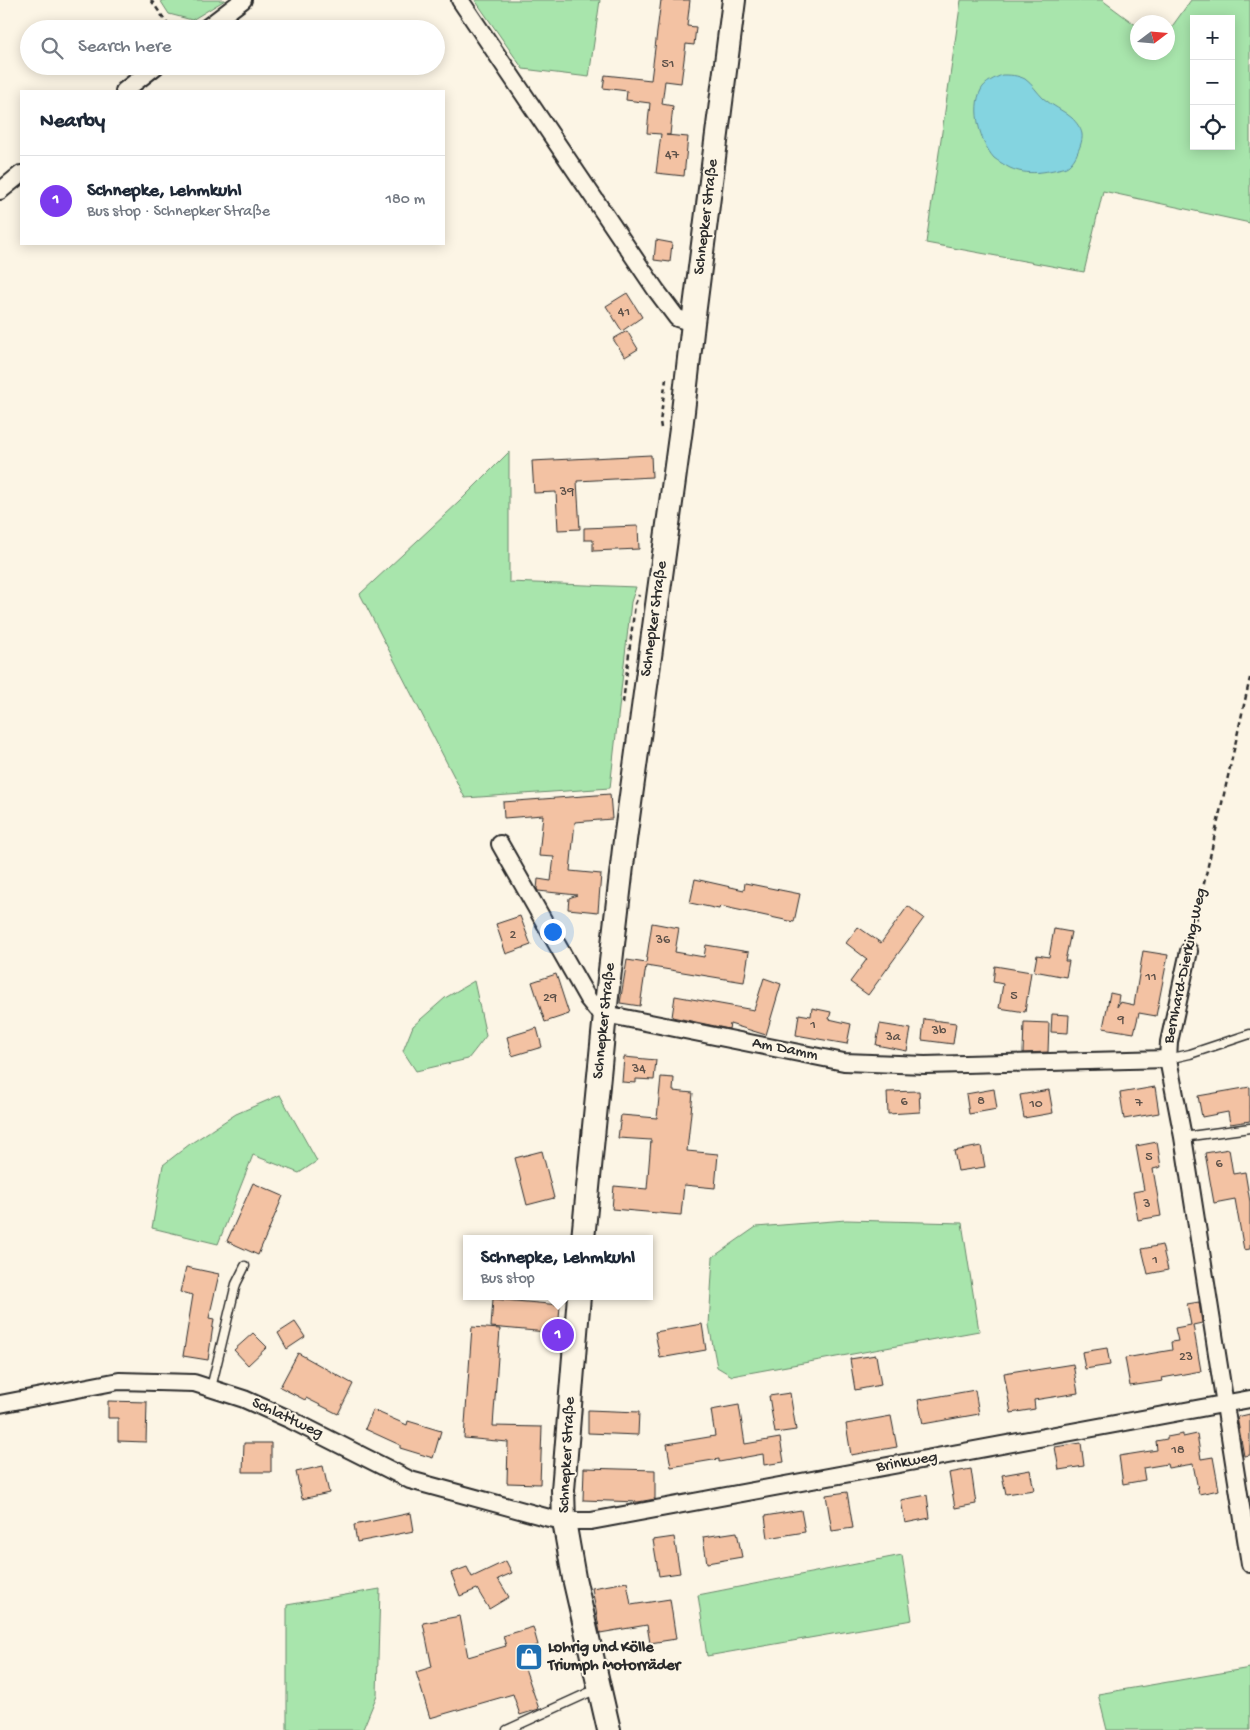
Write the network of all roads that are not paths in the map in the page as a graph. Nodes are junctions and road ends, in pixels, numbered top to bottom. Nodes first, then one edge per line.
1 (244, 0) edge
2 (460, 0) edge
3 (734, 0) edge
4 (217, 20) edge
5 (144, 75) edge
6 (125, 90) edge
7 (20, 175) edge
8 (0, 191) edge
9 (693, 323) junction
10 (500, 844) dead end
11 (1189, 951) road end
12 (606, 1014) junction
13 (1250, 1034) edge
14 (1168, 1059) junction
15 (1250, 1128) edge
16 (1183, 1137) junction
17 (583, 1235) edge
18 (245, 1266) dead end
19 (579, 1300) edge
20 (211, 1388) junction
21 (1250, 1399) edge
22 (0, 1404) edge
23 (1224, 1405) junction
24 (564, 1521) junction
25 (1250, 1564) edge
26 (599, 1691) junction
27 (507, 1730) edge
28 (609, 1730) edge

1 - 4 street
2 - 9 street
3 - 9 main road, Schnepker Straße
5 - 6 street
7 - 8 street
9 - 12 main road, Schnepker Straße
10 - 12 street, Am Damm
11 - 14 street, Bernhard-Dierking-Weg
12 - 14 street, Am Damm
12 - 17 main road, Schnepker Straße
13 - 14 lane
14 - 16 street, Bernhard-Dierking-Weg
15 - 16 lane
16 - 23 street, Bernhard-Dierking-Weg
18 - 20 lane
19 - 24 main road, Schnepker Straße
20 - 22 street, Schlattweg
20 - 24 street, Schlattweg
21 - 23 street, Brinkweg
23 - 24 street, Brinkweg
23 - 25 street, Bernhard-Dierking-Weg
24 - 26 main road, Schnepker Straße
26 - 27 lane
26 - 28 main road, Schnepker Straße

